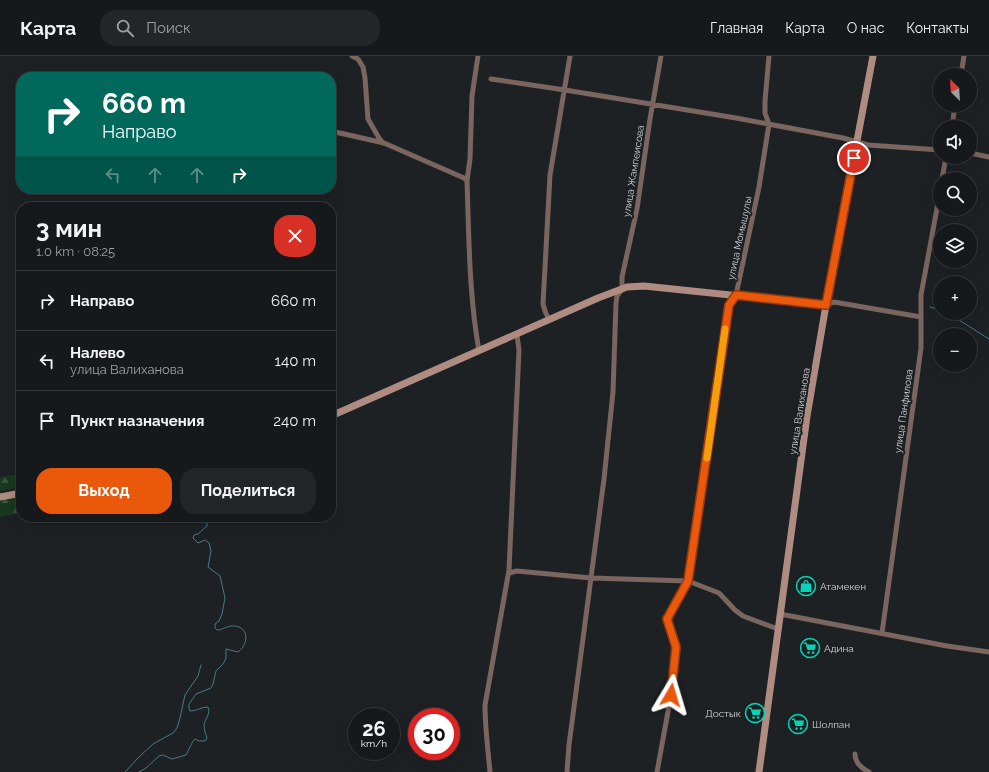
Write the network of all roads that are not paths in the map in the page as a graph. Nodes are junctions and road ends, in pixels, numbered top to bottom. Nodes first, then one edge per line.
1 (352, 56) edge
2 (478, 56) edge
3 (570, 56) edge
4 (661, 56) edge
5 (769, 56) edge
6 (873, 56) edge
7 (964, 56) edge
8 (962, 68) edge
9 (491, 79) dead end
10 (565, 90) junction
11 (652, 105) junction
12 (769, 124) junction
13 (336, 132) edge
14 (384, 143) junction
15 (857, 143) junction
16 (933, 150) edge
17 (977, 154) edge
18 (989, 157) edge
19 (467, 181) junction
20 (936, 216) edge
21 (622, 289) junction
22 (736, 295) junction
23 (826, 305) junction
24 (921, 317) junction
25 (549, 320) junction
26 (517, 335) junction
27 (479, 351) junction
28 (336, 414) edge
29 (16, 494) edge
30 (0, 497) edge
31 (509, 573) junction
32 (591, 578) junction
33 (688, 581) junction
34 (780, 614) junction
35 (778, 630) junction
36 (882, 633) junction
37 (989, 652) edge
38 (855, 754) dead end
39 (490, 772) edge
40 (567, 772) edge
41 (657, 772) edge
42 (759, 772) edge
43 (869, 772) edge

1 - 14 street
2 - 19 street
3 - 10 street
4 - 11 street, улица Жампеисова
5 - 12 street, улица Момышулы
6 - 15 main road, улица Валиханова
7 - 8 street
9 - 10 street
10 - 11 street
10 - 25 street
11 - 12 street
11 - 21 street, улица Жампеисова
12 - 15 street
12 - 22 street, улица Момышулы
13 - 14 street
14 - 19 street
15 - 16 street
15 - 23 main road, улица Валиханова
17 - 18 street
19 - 27 street
20 - 24 street, улица Панфилова
21 - 22 main road
21 - 25 main road
21 - 32 street, улица Жампеисова
22 - 23 main road
22 - 33 street, улица Момышулы
23 - 24 street
23 - 34 main road, улица Валиханова
24 - 36 street, улица Панфилова
25 - 26 main road
26 - 27 main road
26 - 31 street
27 - 28 main road
29 - 30 main road
31 - 32 street
31 - 39 street
32 - 33 street
32 - 40 street, улица Жампеисова
33 - 35 street
33 - 41 street, улица Момышулы
34 - 35 main road, улица Валиханова
34 - 36 street
35 - 42 main road, улица Валиханова
36 - 37 street
38 - 43 street

